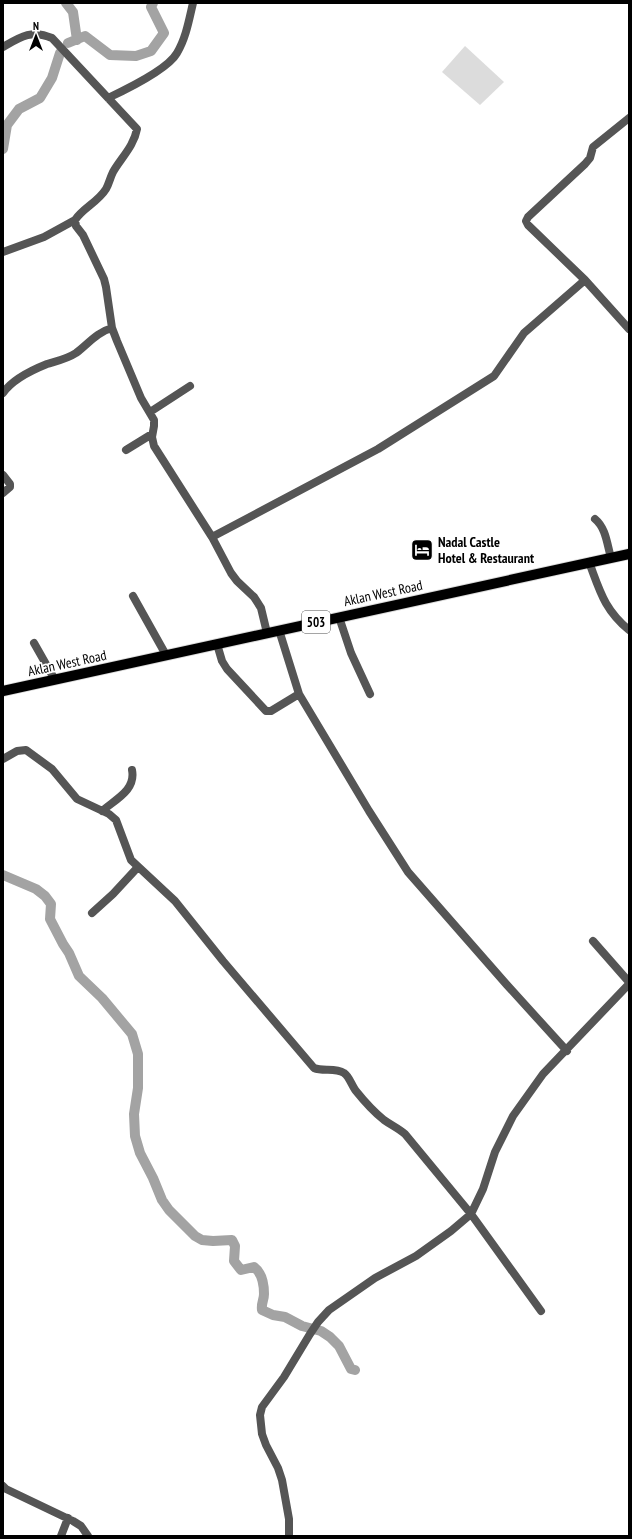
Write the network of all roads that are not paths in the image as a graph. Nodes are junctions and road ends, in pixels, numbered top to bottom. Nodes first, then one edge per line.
1 (193, 3) edge
2 (3, 47) edge
3 (108, 98) junction
4 (629, 118) edge
5 (74, 220) junction
6 (3, 252) edge
7 (585, 280) junction
8 (112, 328) junction
9 (629, 330) edge
10 (190, 386) dead end
11 (3, 393) edge
12 (150, 412) junction
13 (152, 434) junction
14 (126, 450) dead end
15 (3, 475) edge
16 (3, 494) edge
17 (595, 519) dead end
18 (212, 537) junction
19 (629, 554) edge
20 (611, 558) junction
21 (589, 562) junction
22 (133, 596) dead end
23 (339, 617) junction
24 (279, 630) junction
25 (629, 630) edge
26 (267, 633) junction
27 (34, 643) dead end
28 (217, 644) junction
29 (166, 655) junction
30 (55, 680) junction
31 (3, 691) edge
32 (299, 694) junction
33 (370, 694) dead end
34 (3, 759) edge
35 (132, 770) dead end
36 (102, 811) junction
37 (138, 867) junction
38 (92, 913) dead end
39 (593, 941) dead end
40 (629, 983) edge
41 (567, 1051) junction
42 (471, 1214) junction
43 (541, 1311) dead end
44 (3, 1486) edge
45 (68, 1518) junction
46 (61, 1536) edge
47 (88, 1536) edge
48 (289, 1536) edge

1 - 3 street
2 - 3 street
3 - 5 street
4 - 7 street
5 - 6 street
5 - 8 street
7 - 9 street
7 - 18 street
8 - 11 street
8 - 12 street
10 - 12 street
12 - 13 street
13 - 14 street
13 - 18 street
15 - 16 street
17 - 20 street
18 - 26 street
19 - 20 main road, Aklan West Road / 503
20 - 21 main road, Aklan West Road / 503
21 - 23 main road, Aklan West Road / 503
21 - 25 street
22 - 29 street
23 - 24 main road, Aklan West Road / 503
23 - 33 street
24 - 26 main road, Aklan West Road / 503
24 - 32 street
26 - 28 main road, Aklan West Road / 503
27 - 30 street
28 - 29 main road, Aklan West Road / 503
28 - 32 street
29 - 30 main road, Aklan West Road / 503
30 - 31 main road, Aklan West Road / 503
32 - 41 street
34 - 36 street
35 - 36 street
36 - 37 street
37 - 38 street
37 - 42 street
39 - 40 street
40 - 41 street
41 - 42 street
42 - 43 street
42 - 48 street
44 - 45 street
45 - 46 street
45 - 47 street

